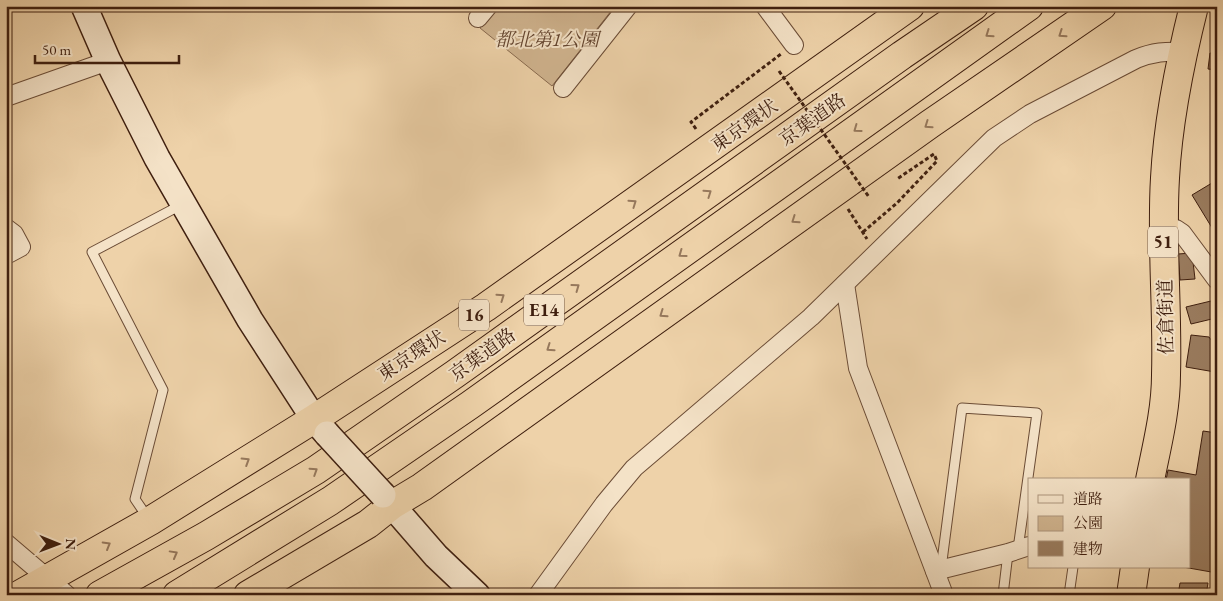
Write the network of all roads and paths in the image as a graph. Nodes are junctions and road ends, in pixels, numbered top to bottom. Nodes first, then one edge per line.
1 (84, 6) edge
2 (628, 6) edge
3 (765, 6) edge
4 (910, 6) edge
5 (974, 6) edge
6 (1029, 6) edge
7 (1102, 6) edge
8 (1186, 23) edge
9 (790, 48) joint
10 (108, 61) junction
11 (778, 71) dead end
12 (563, 88) dead end
13 (6, 97) edge
14 (691, 122) dead end
15 (893, 181) dead end
16 (877, 192) dead end
17 (183, 203) junction
18 (844, 204) dead end
19 (1163, 225) junction
20 (6, 228) edge
21 (863, 232) junction
22 (869, 242) dead end
23 (6, 255) edge
24 (1217, 280) edge
25 (845, 284) junction
26 (321, 426) junction
27 (1150, 478) edge
28 (388, 500) junction
29 (150, 520) junction
30 (6, 543) edge
31 (1018, 549) edge
32 (1073, 568) edge
33 (1135, 568) edge
34 (935, 572) junction
35 (59, 588) edge
36 (19, 595) edge
37 (100, 595) edge
38 (177, 595) edge
39 (248, 595) edge
40 (477, 595) edge
41 (538, 595) edge
42 (944, 595) edge
43 (1003, 595) edge
44 (1069, 595) edge
45 (1131, 595) edge

1 - 10 street
2 - 12 street
3 - 9 street
26 -> 4 highway, 東京環状 / 16
37 -> 5 highway, 京葉道路 / E14
6 -> 38 highway, 京葉道路 / E14
7 -> 28 highway
8 - 19 highway, 佐倉街道 / 51
8 - 25 street
9 - 14 path
10 - 13 street
10 - 17 street
11 - 16 path, bridge
15 - 21 path
17 - 26 street
17 - 29 lane
18 - 21 path
19 - 24 street
19 - 27 highway, 佐倉街道 / 51
20 - 23 street
21 - 22 path
25 - 34 street
25 - 41 street
26 - 28 street, bridge
29 -> 26 highway, 東京環状 / 16
28 - 39 highway
28 - 40 street
35 -> 29 highway, 東京環状 / 16
30 - 35 street
31 - 34 street
31 - 34 lane
31 - 43 lane
32 - 44 lane
33 - 45 highway
34 - 42 street
35 - 36 highway, 東京環状 / 16

